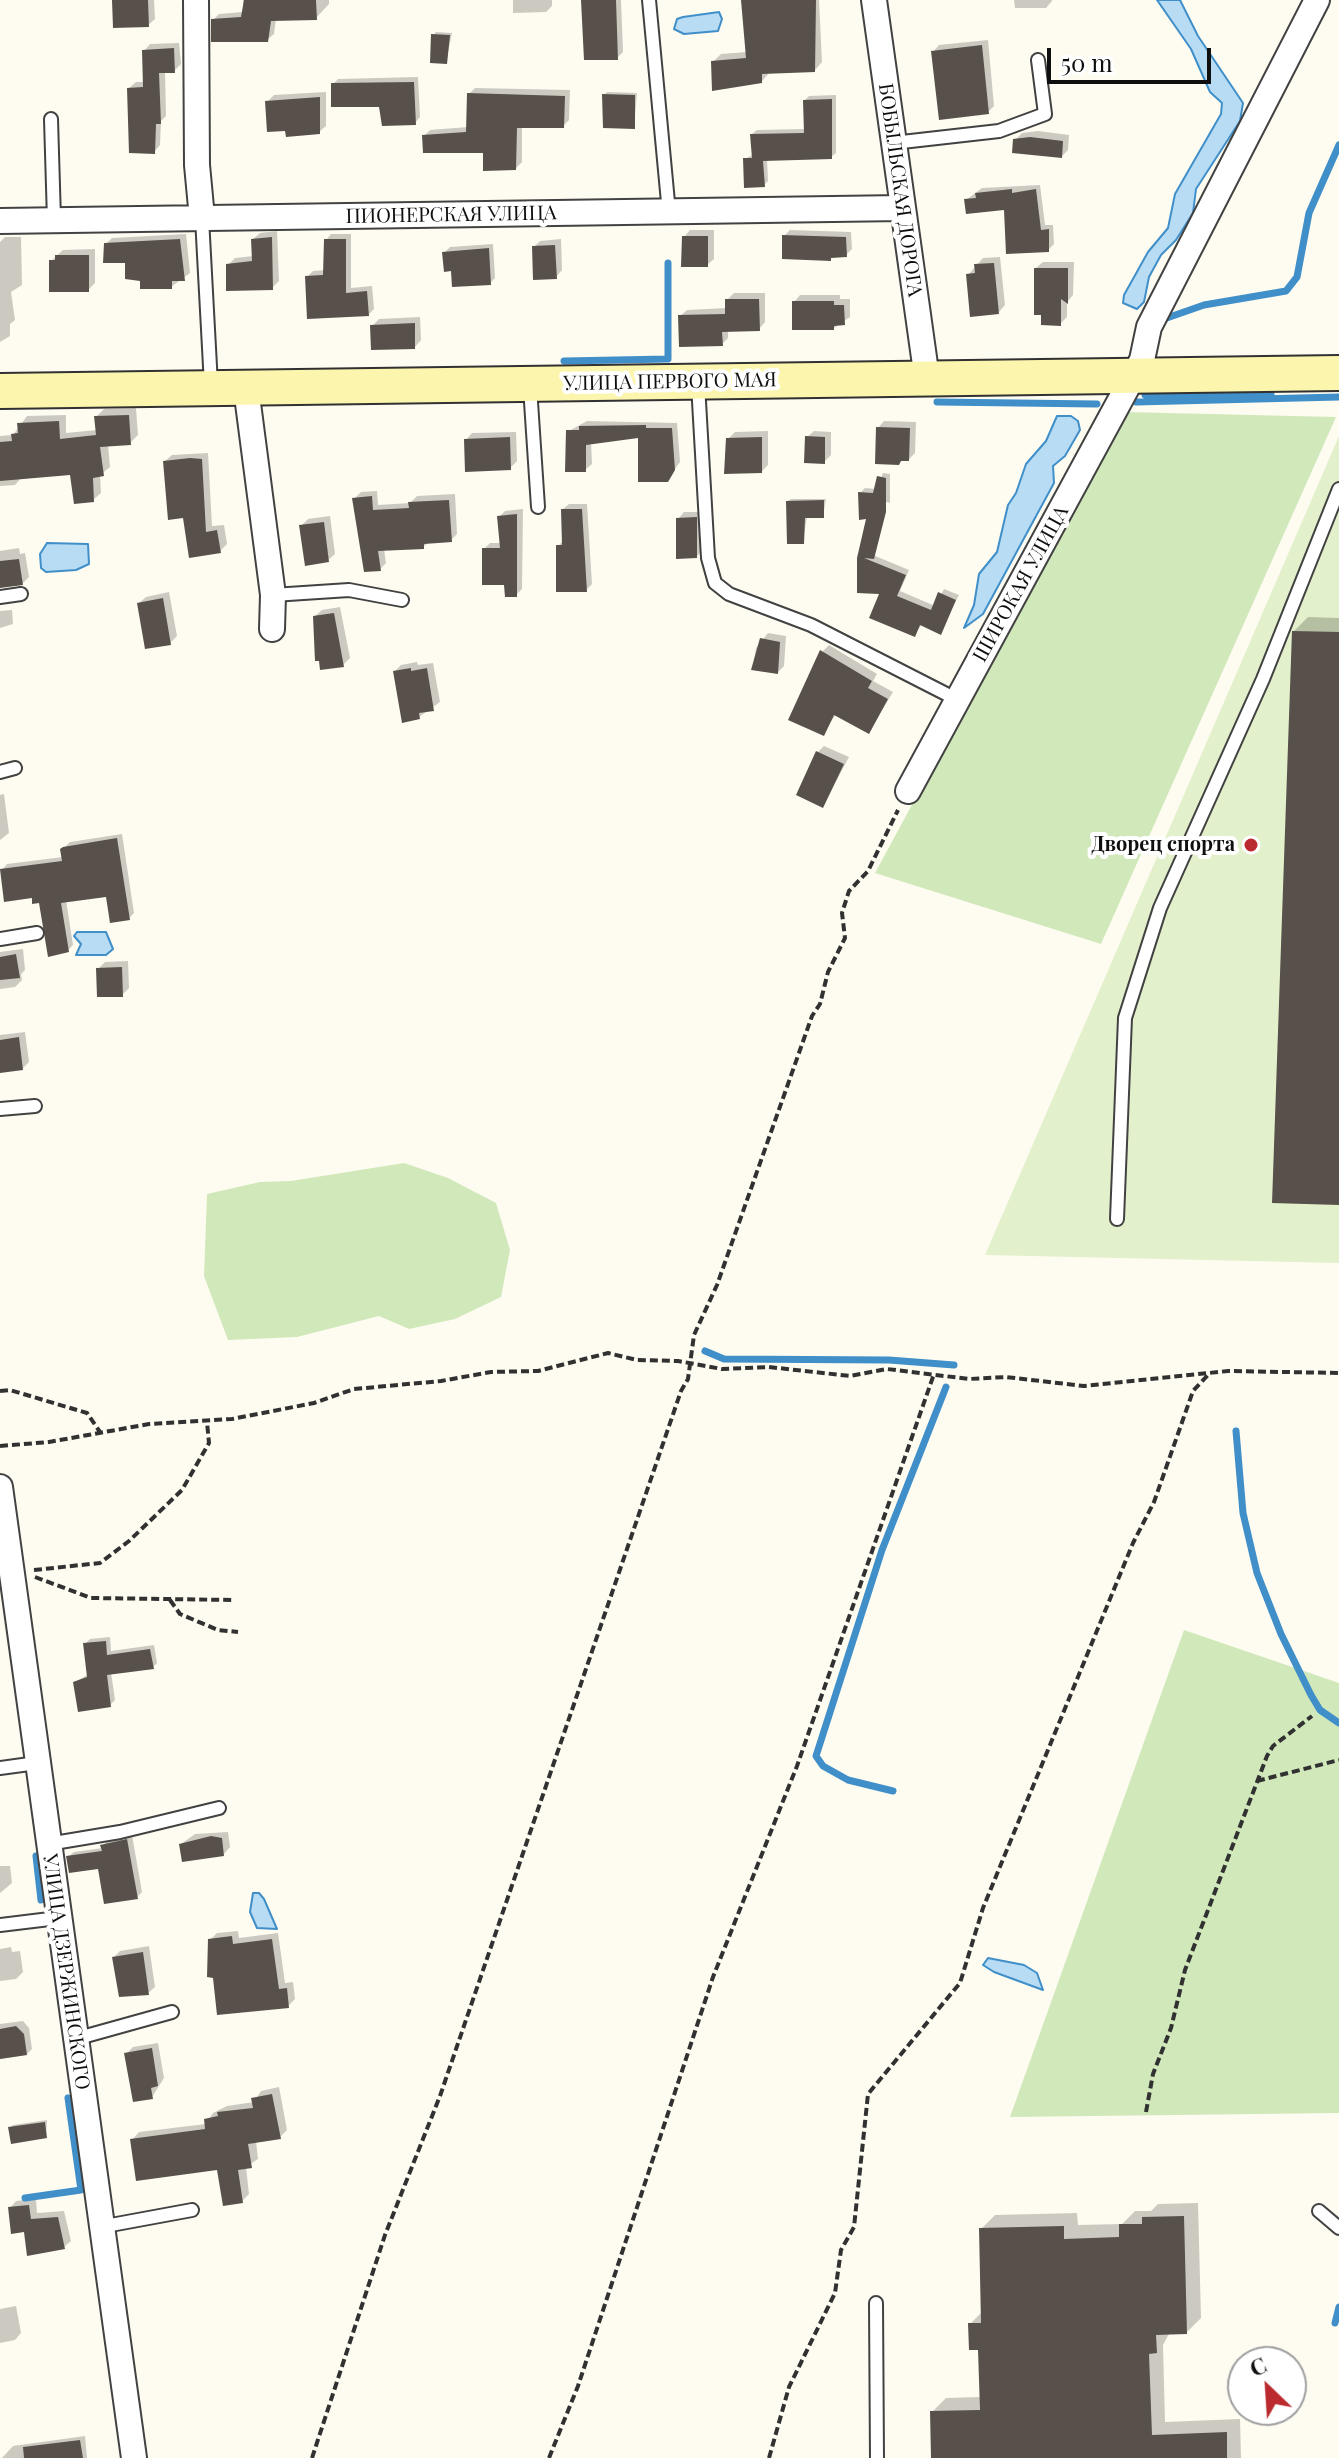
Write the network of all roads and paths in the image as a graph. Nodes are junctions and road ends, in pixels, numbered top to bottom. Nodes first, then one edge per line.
1 (196, 0) edge
2 (649, 0) edge
3 (874, 0) edge
4 (1317, 0) edge
5 (1038, 60) dead end
6 (51, 119) dead end
7 (893, 143) junction
8 (902, 208) junction
9 (669, 213) junction
10 (202, 218) junction
11 (54, 220) junction
12 (0, 221) edge
13 (1339, 373) edge
14 (1132, 376) junction
15 (927, 379) junction
16 (698, 382) junction
17 (530, 384) junction
18 (246, 388) junction
19 (211, 389) junction
20 (0, 391) edge
21 (1339, 489) edge
22 (538, 507) dead end
23 (21, 594) dead end
24 (273, 595) junction
25 (0, 597) edge
26 (402, 600) dead end
27 (272, 629) dead end
28 (956, 699) junction
29 (15, 768) dead end
30 (0, 772) edge
31 (908, 791) joint
32 (37, 933) dead end
33 (0, 939) edge
34 (35, 1106) dead end
35 (0, 1109) edge
36 (1117, 1219) dead end
37 (690, 1365) junction
38 (1339, 1373) edge
39 (934, 1374) junction
40 (1208, 1375) junction
41 (0, 1391) edge
42 (207, 1422) junction
43 (100, 1432) junction
44 (0, 1446) edge
45 (0, 1487) edge
46 (7, 1589) edge
47 (170, 1600) junction
48 (234, 1600) dead end
49 (238, 1632) dead end
50 (1312, 1716) dead end
51 (1339, 1760) edge
52 (37, 1763) junction
53 (0, 1768) edge
54 (1257, 1781) junction
55 (219, 1808) dead end
56 (48, 1844) junction
57 (58, 1918) junction
58 (0, 1925) edge
59 (172, 2012) dead end
60 (75, 2039) junction
61 (1146, 2112) dead end
62 (192, 2210) dead end
63 (1319, 2211) dead end
64 (100, 2227) junction
65 (1339, 2228) edge
66 (876, 2303) dead end
67 (134, 2458) edge
68 (312, 2458) edge
69 (549, 2458) edge
70 (769, 2458) edge
71 (877, 2458) edge

1 - 10 street
2 - 9 lane
3 - 7 street, БОБЫЛЬСКАЯ ДОРОГА
4 - 14 street, ШИРОКАЯ УЛИЦА
5 - 7 lane
6 - 11 lane
7 - 8 street, БОБЫЛЬСКАЯ ДОРОГА
8 - 9 street, ПИОНЕРСКАЯ УЛИЦА
8 - 15 street, БОБЫЛЬСКАЯ ДОРОГА
9 - 10 street, ПИОНЕРСКАЯ УЛИЦА
10 - 11 street, ПИОНЕРСКАЯ УЛИЦА
10 - 19 lane
11 - 12 street, ПИОНЕРСКАЯ УЛИЦА
13 - 14 street, УЛИЦА ПЕРВОГО МАЯ
14 - 15 street, УЛИЦА ПЕРВОГО МАЯ
14 - 28 street, ШИРОКАЯ УЛИЦА
15 - 16 street, УЛИЦА ПЕРВОГО МАЯ
16 - 17 street, УЛИЦА ПЕРВОГО МАЯ
16 - 28 lane
17 - 18 street, УЛИЦА ПЕРВОГО МАЯ
17 - 22 lane
18 - 19 street, УЛИЦА ПЕРВОГО МАЯ
18 - 24 street
19 - 20 street, УЛИЦА ПЕРВОГО МАЯ
21 - 36 lane
23 - 25 lane
24 - 26 lane
24 - 27 street
28 - 31 street, ШИРОКАЯ УЛИЦА
29 - 30 lane
31 - 37 path
32 - 33 lane
34 - 35 lane
37 - 39 path
37 - 42 path
37 - 68 path
38 - 40 path
39 - 40 path
39 - 69 path
40 - 70 path
41 - 43 path
42 - 43 path
42 - 47 path
43 - 44 path
45 - 46 street, УЛИЦА ДЗЕРЖИНСКОГО
46 - 52 street, УЛИЦА ДЗЕРЖИНСКОГО
47 - 48 path
47 - 49 path
50 - 54 path
51 - 54 path
52 - 53 lane
52 - 56 street, УЛИЦА ДЗЕРЖИНСКОГО
54 - 61 path
55 - 56 lane
56 - 57 street, УЛИЦА ДЗЕРЖИНСКОГО
57 - 58 lane
57 - 60 street, УЛИЦА ДЗЕРЖИНСКОГО
59 - 60 lane
60 - 64 street, УЛИЦА ДЗЕРЖИНСКОГО
62 - 64 lane
63 - 65 lane
64 - 67 street, УЛИЦА ДЗЕРЖИНСКОГО
66 - 71 lane

